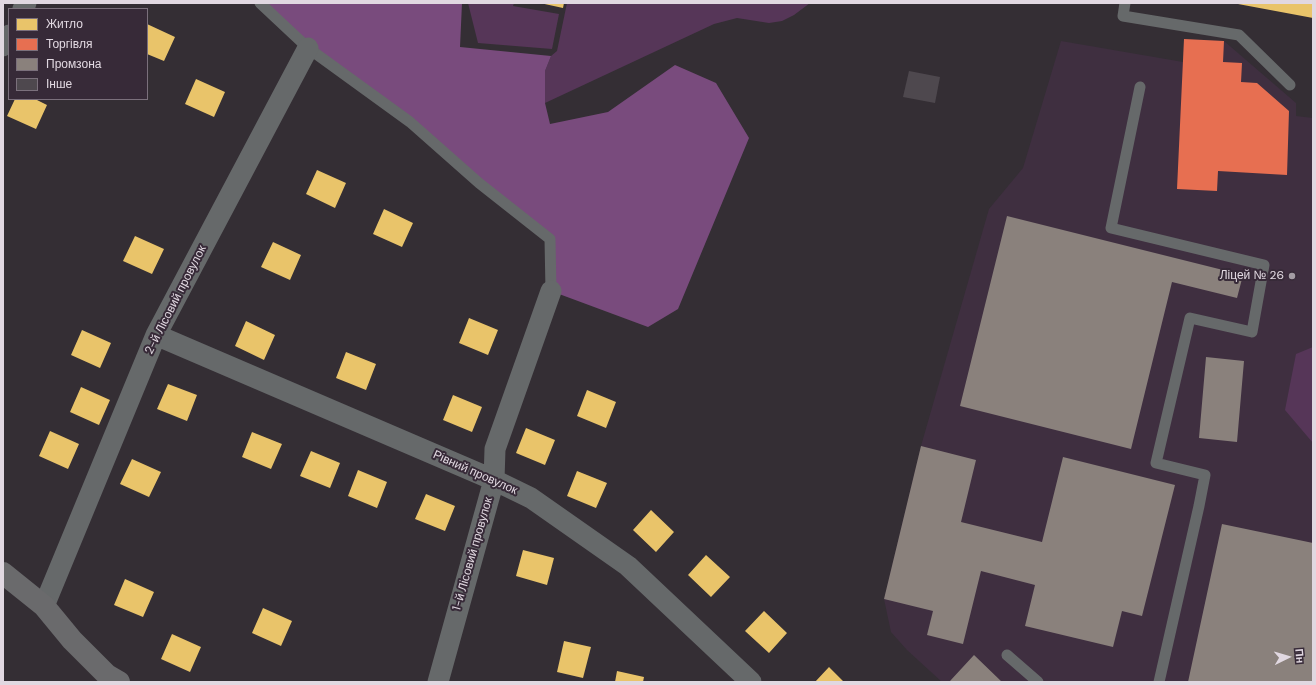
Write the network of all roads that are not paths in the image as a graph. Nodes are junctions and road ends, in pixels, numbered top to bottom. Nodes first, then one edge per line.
1 (260, 3) edge
2 (1125, 3) edge
3 (8, 37) edge
4 (3, 46) edge
5 (308, 48) junction
6 (1290, 85) dead end
7 (1140, 87) dead end
8 (551, 290) joint
9 (156, 335) junction
10 (494, 480) junction
11 (3, 573) edge
12 (44, 606) junction
13 (1007, 654) dead end
14 (119, 682) edge
15 (438, 682) edge
16 (751, 682) edge
17 (1038, 682) edge
18 (1159, 682) edge

1 - 5 lane
2 - 6 lane
3 - 4 street
5 - 8 lane
5 - 9 street, 2-й Лісовий провулок
7 - 18 lane
8 - 10 street, 1-й Лісовий провулок
9 - 10 street, Рівний провулок
9 - 12 street, 2-й Лісовий провулок
10 - 15 street, 1-й Лісовий провулок
10 - 16 street, Рівний провулок
11 - 12 main road
12 - 14 main road
13 - 17 lane

